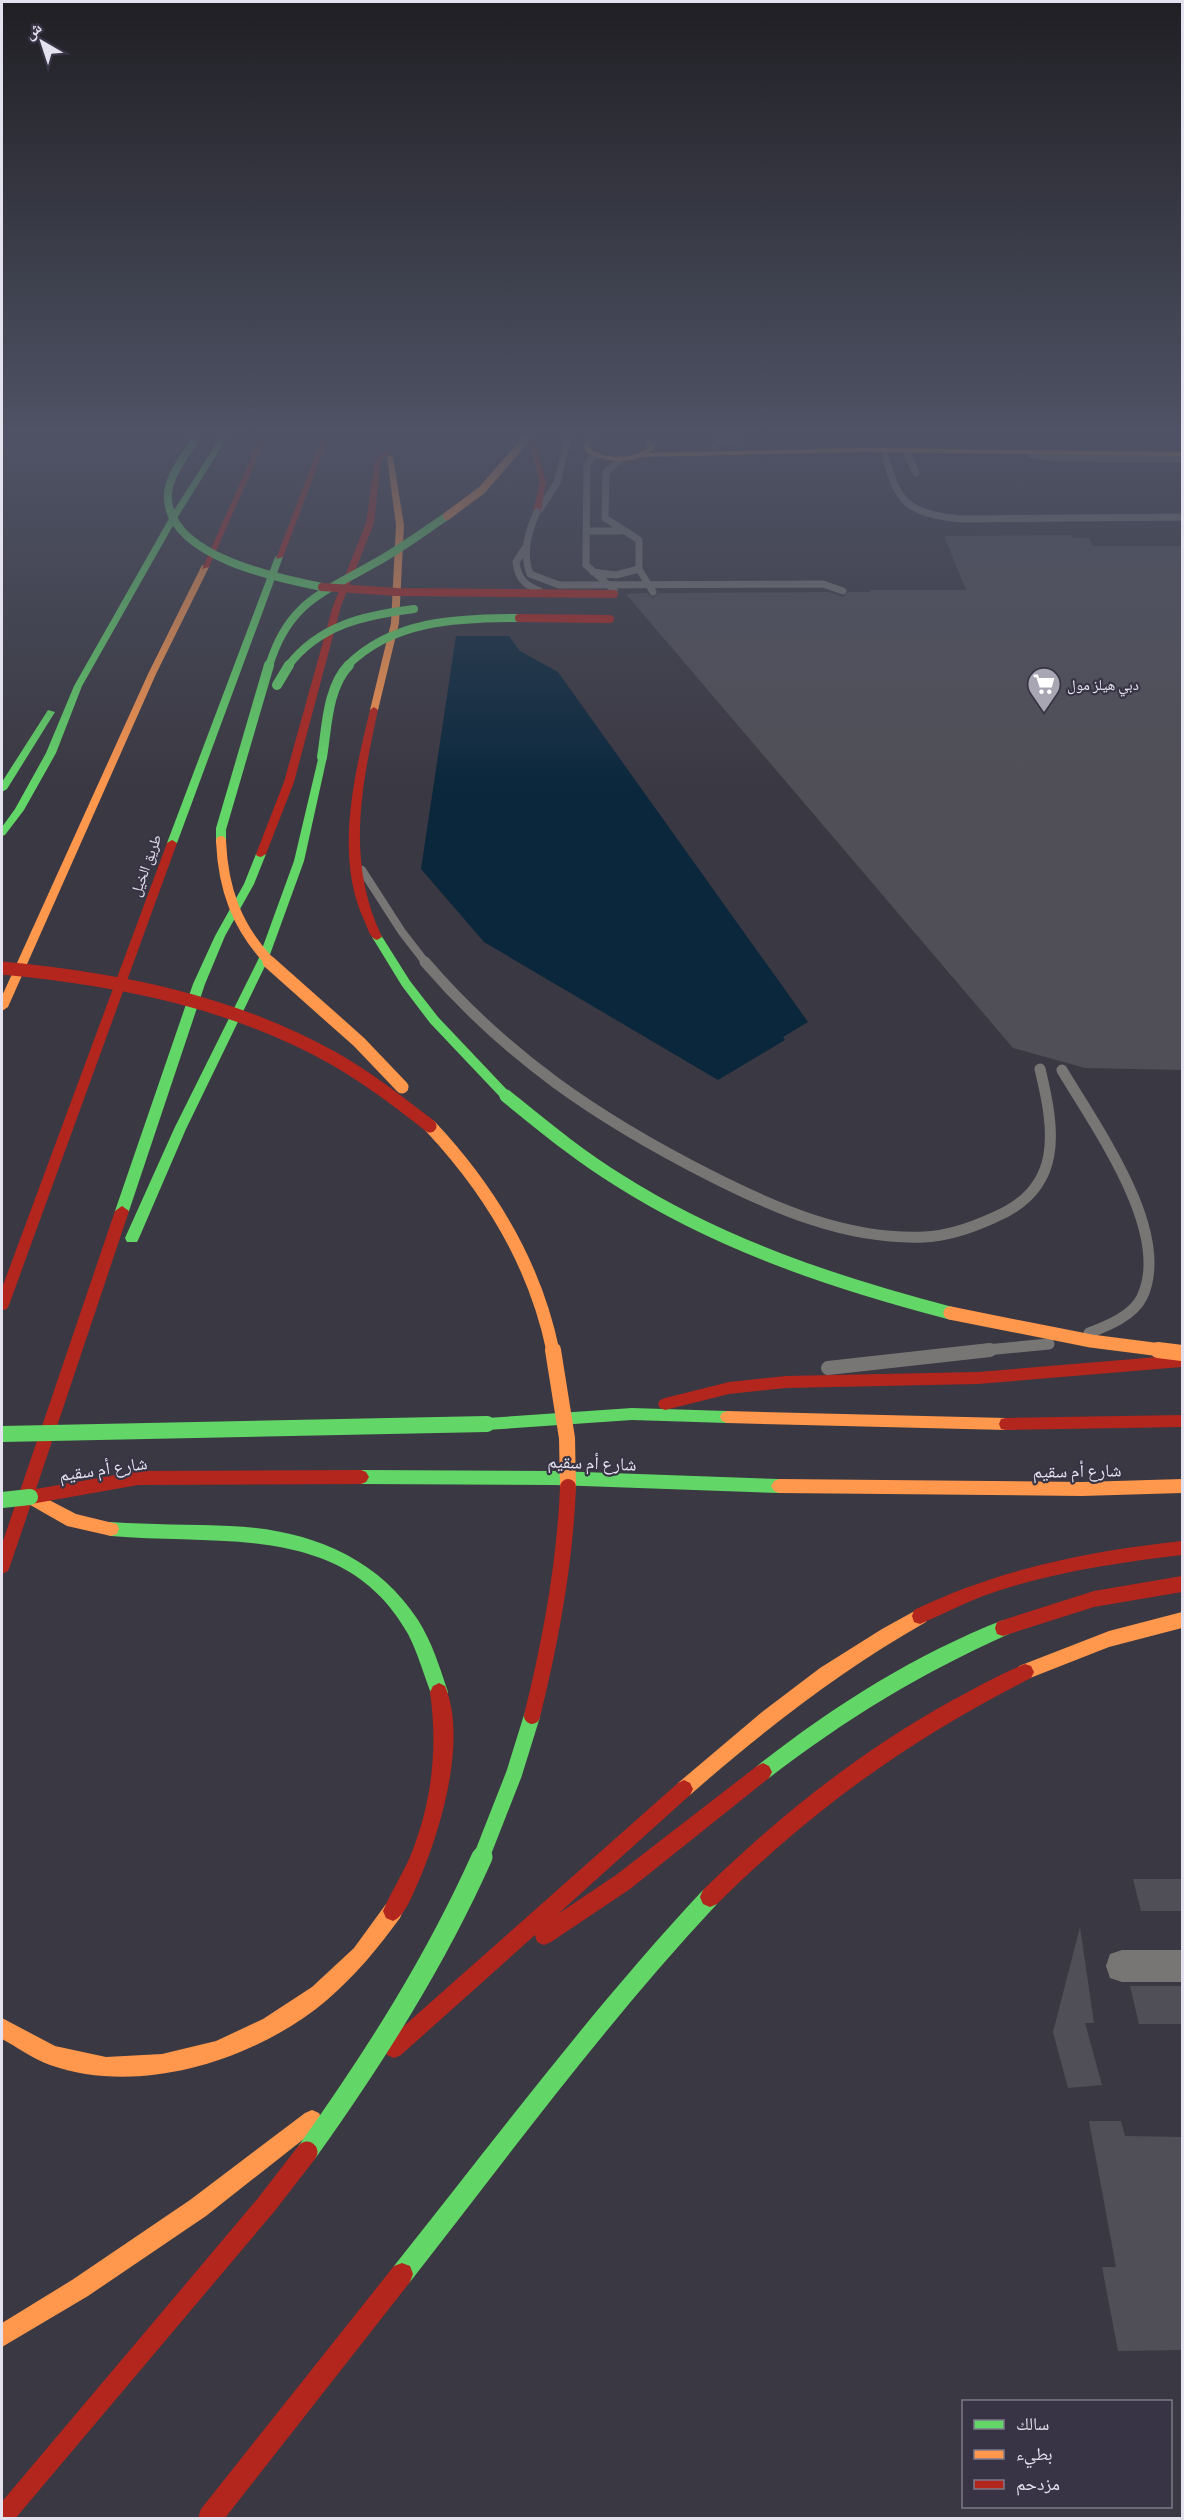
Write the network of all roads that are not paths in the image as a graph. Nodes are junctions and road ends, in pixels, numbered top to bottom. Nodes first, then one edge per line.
1 (152, 556) edge
2 (211, 556) edge
3 (221, 556) edge
4 (279, 556) edge
5 (357, 556) edge
6 (387, 556) edge
7 (398, 556) edge
8 (519, 556) edge
9 (525, 556) edge
10 (585, 556) edge
11 (639, 556) edge
12 (639, 568) junction
13 (589, 571) junction
14 (843, 591) dead end
15 (653, 592) dead end
16 (615, 602) junction
17 (78, 686) junction
18 (250, 733) junction
19 (2, 789) edge
20 (2, 833) edge
21 (355, 857) junction
22 (2, 968) edge
23 (2, 1007) edge
24 (1040, 1069) dead end
25 (1062, 1070) dead end
26 (426, 1120) junction
27 (126, 1251) dead end
28 (113, 1284) dead end
29 (2, 1305) edge
30 (75, 1345) junction
31 (1182, 1353) edge
32 (1182, 1361) edge
33 (786, 1382) junction
34 (632, 1414) junction
35 (1182, 1421) edge
36 (2, 1434) edge
37 (1182, 1486) edge
38 (30, 1497) junction
39 (2, 1500) edge
40 (1182, 1548) edge
41 (2, 1566) edge
42 (1182, 1584) edge
43 (1182, 1620) edge
44 (492, 1961) junction
45 (1122, 1966) dead end
46 (1182, 1966) edge
47 (2, 2028) edge
48 (2, 2336) edge
49 (2, 2518) edge
50 (210, 2518) edge

1 - 17 main road
2 - 23 main road
3 - 16 main road, bridge
4 - 29 main road, طريق الخيل
5 - 30 main road
6 - 18 main road, bridge
7 - 21 main road
8 - 16 lane, bridge
9 - 14 lane, bridge
10 - 13 lane
11 - 12 lane
12 - 13 lane
12 - 15 lane
13 - 16 lane
16 - 18 main road, bridge
16 - 27 main road, bridge
17 - 19 main road
17 - 20 main road
18 - 26 main road, bridge
21 - 24 lane
21 - 31 main road, bridge
22 - 26 main road, bridge
25 - 33 lane
26 - 49 main road, bridge
28 - 30 main road
30 - 41 main road
32 - 33 main road
33 - 34 main road
34 - 35 main road, شارع أم سقيم
34 - 36 main road, شارع أم سقيم, bridge
37 - 38 main road, شارع أم سقيم
38 - 39 main road, شارع أم سقيم, bridge
38 - 47 main road
40 - 44 main road
42 - 44 main road
43 - 50 main road
44 - 48 main road
45 - 46 street

